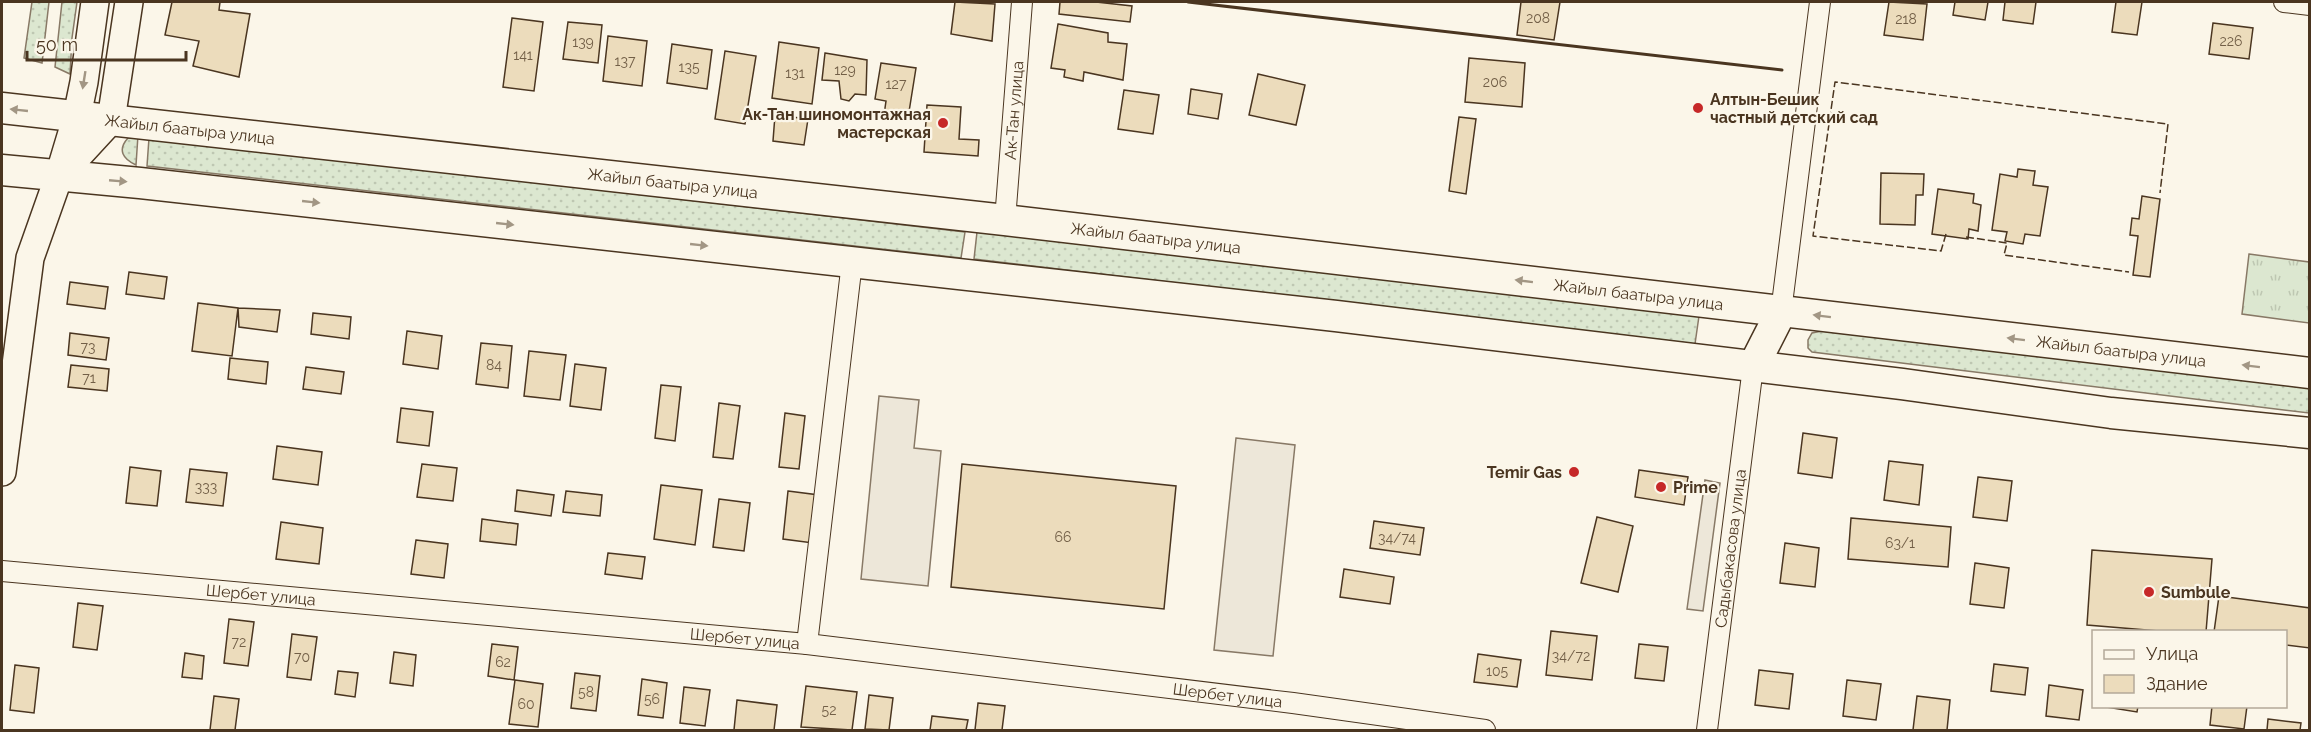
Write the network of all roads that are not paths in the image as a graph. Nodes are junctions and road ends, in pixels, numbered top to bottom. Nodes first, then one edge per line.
1 (95, 2) edge
2 (129, 2) edge
3 (1022, 2) edge
4 (1820, 2) edge
5 (2284, 2) edge
6 (2310, 5) edge
7 (2, 108) edge
8 (77, 116) junction
9 (111, 120) junction
10 (2, 170) edge
11 (59, 176) junction
12 (1005, 220) junction
13 (852, 262) junction
14 (1781, 312) junction
15 (1753, 367) junction
16 (2310, 373) edge
17 (2310, 433) edge
18 (2, 472) edge
19 (2, 571) edge
20 (807, 644) junction
21 (1485, 730) edge
22 (1707, 730) edge

1 -> 8 main road
2 - 9 main road
3 - 12 street, Ак-Тан улица
4 - 14 street
5 - 6 street
8 -> 7 main road, Жайыл баатыра улица
8 - 9 main road, Жайыл баатыра улица
8 - 11 main road
9 - 11 main road
9 - 12 main road, Жайыл баатыра улица
10 - 11 main road
11 -> 13 main road
11 - 18 main road
14 -> 12 main road, Жайыл баатыра улица
13 - 15 main road
13 - 20 street
14 - 15 main road
16 -> 14 main road, Жайыл баатыра улица
15 - 17 main road
15 - 22 street, Садыбакасова улица
19 - 20 street, Шербет улица
20 - 21 street, Шербет улица

